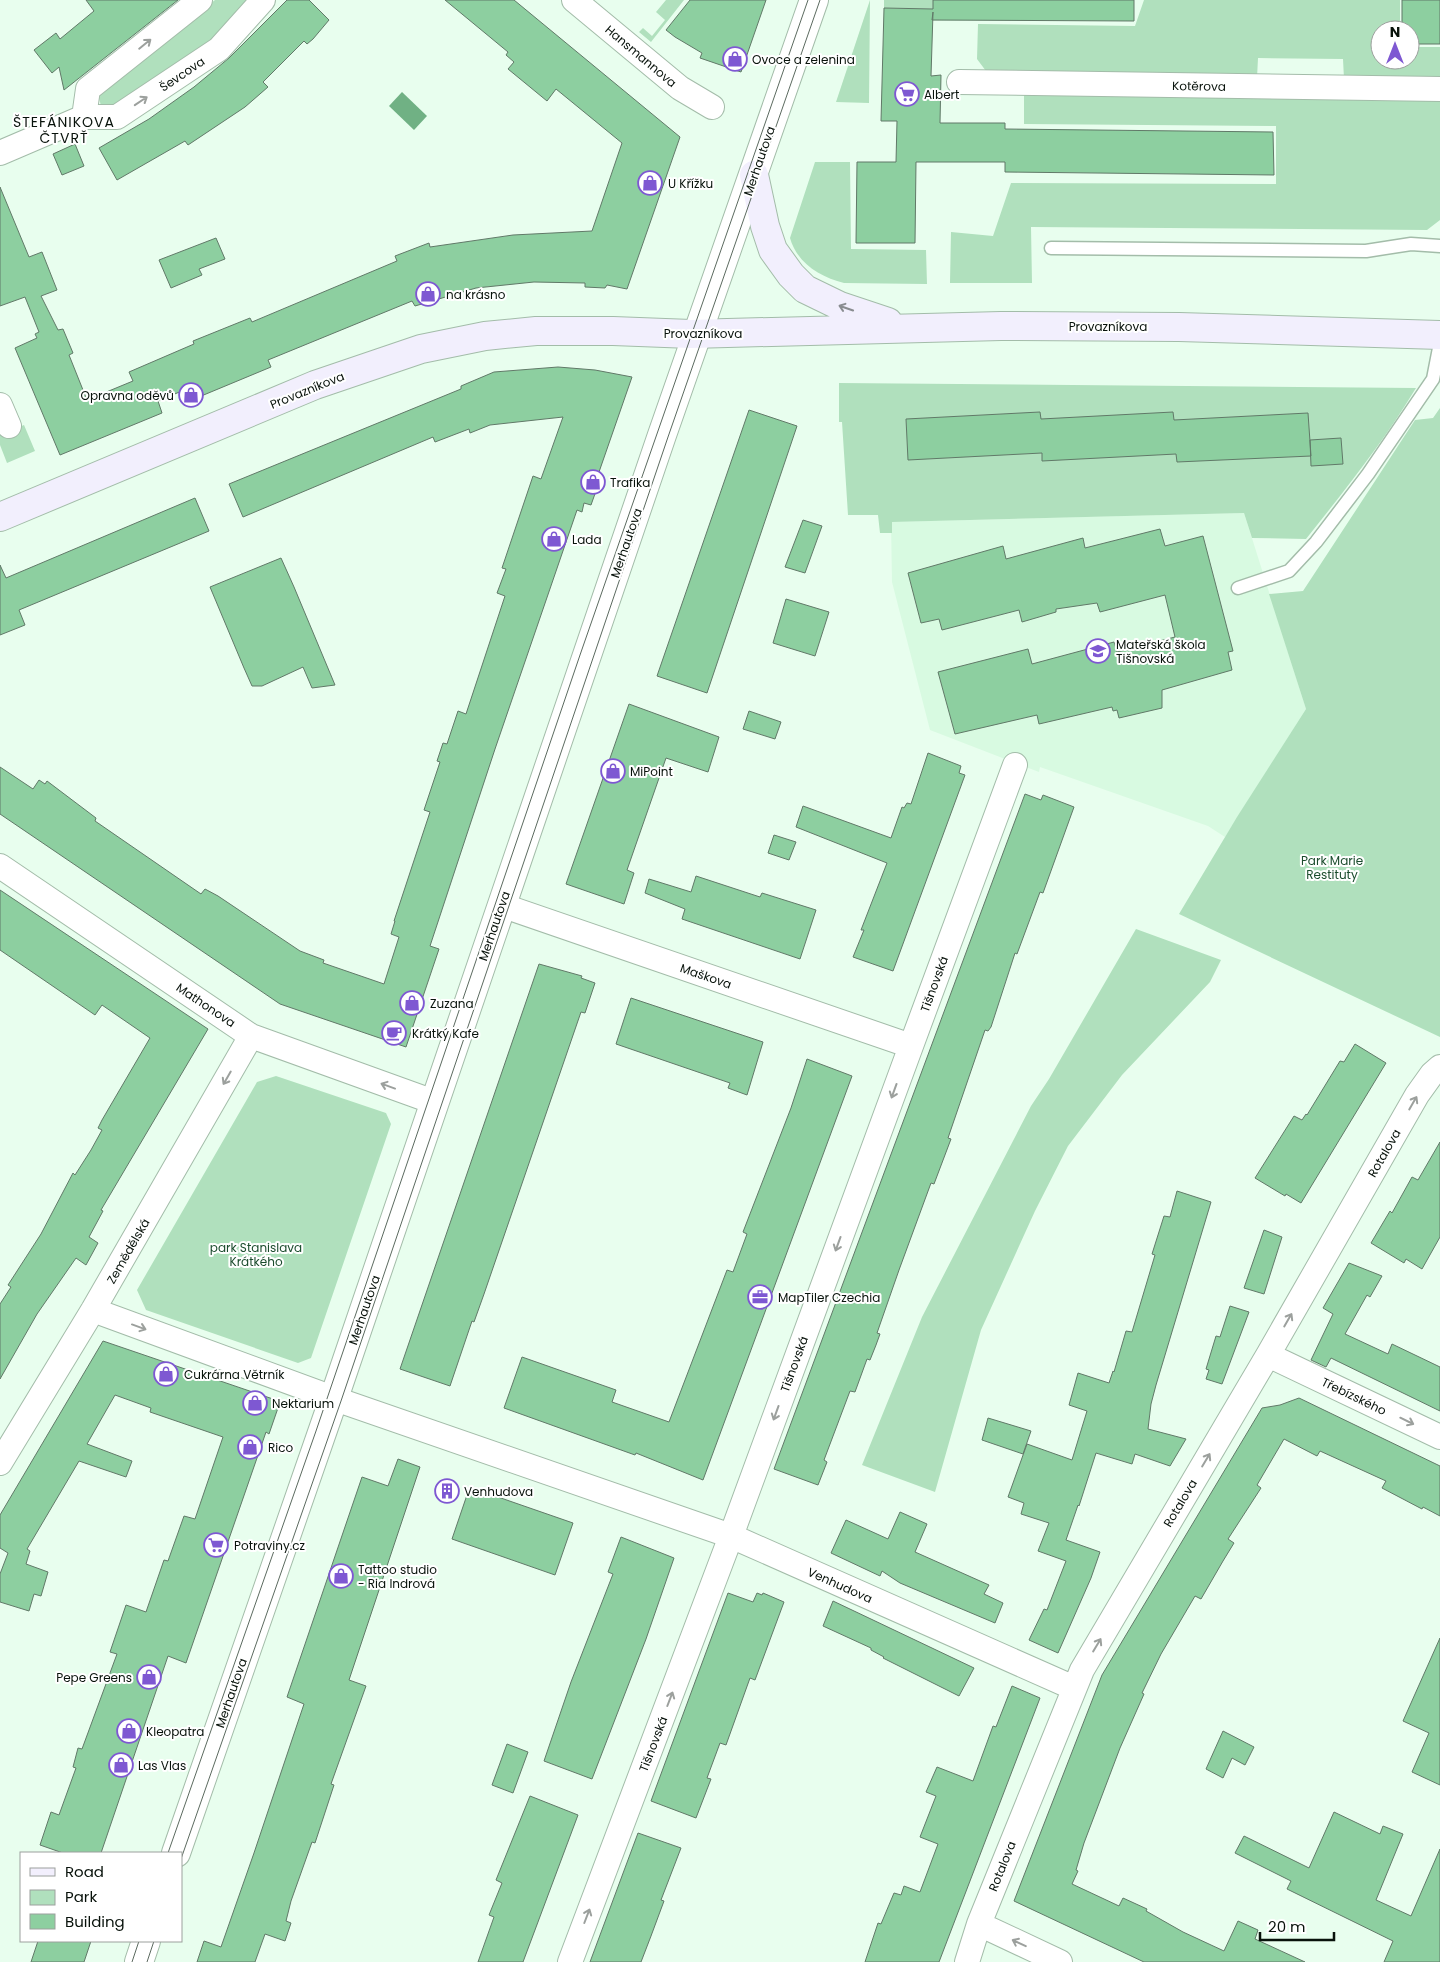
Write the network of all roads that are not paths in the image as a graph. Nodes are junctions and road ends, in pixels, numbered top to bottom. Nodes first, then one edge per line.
1 (200, 0) edge
2 (263, 0) edge
3 (574, 0) edge
4 (814, 0) edge
5 (959, 82) dead end
6 (1440, 89) edge
7 (712, 108) dead end
8 (84, 117) junction
9 (0, 153) edge
10 (754, 175) junction
11 (1440, 246) edge
12 (1051, 248) dead end
13 (908, 329) junction
14 (697, 334) junction
15 (1440, 336) edge
16 (1440, 343) edge
17 (0, 517) edge
18 (1238, 588) dead end
19 (1015, 766) dead end
20 (0, 866) edge
21 (501, 906) junction
22 (251, 1036) junction
23 (911, 1046) junction
24 (1440, 1067) edge
25 (434, 1102) junction
26 (93, 1310) junction
27 (1268, 1355) junction
28 (334, 1398) junction
29 (1440, 1437) edge
30 (0, 1463) edge
31 (731, 1536) junction
32 (1074, 1688) junction
33 (176, 1852) edge
34 (979, 1924) junction
35 (146, 1942) edge
36 (139, 1962) edge
37 (570, 1962) edge
38 (967, 1962) edge
39 (1060, 1962) edge

8 -> 1 street
8 -> 2 street, Ševcova
3 - 7 street, Hansmannova
4 - 10 street, Merhautova
5 - 6 street, Kotěrova
8 - 9 street, Ševcova
13 -> 10 main road
10 - 14 street, Merhautova
11 - 12 lane
13 - 14 main road, Provazníkova
13 - 15 main road, Provazníkova
14 - 17 main road, Provazníkova
14 - 21 street, Merhautova
16 - 18 lane
19 - 23 street, Tišnovská
20 - 22 street, Mathonova
21 - 23 street, Maškova
21 - 25 street, Merhautova
25 -> 22 street, Mathonova
22 -> 26 street, Zemědělská
23 -> 31 street, Tišnovská
27 -> 24 street, Rotalova
25 - 28 street, Merhautova
26 -> 28 street, Venhudova
26 - 30 street, Zemědělská
27 -> 29 street, Třebízského
32 -> 27 street, Rotalova
28 - 31 street, Venhudova
28 - 33 street, Merhautova
31 - 32 street, Venhudova
37 -> 31 street, Tišnovská
32 - 34 street, Rotalova
34 - 38 street, Rotalova
39 -> 34 street
35 - 36 street

